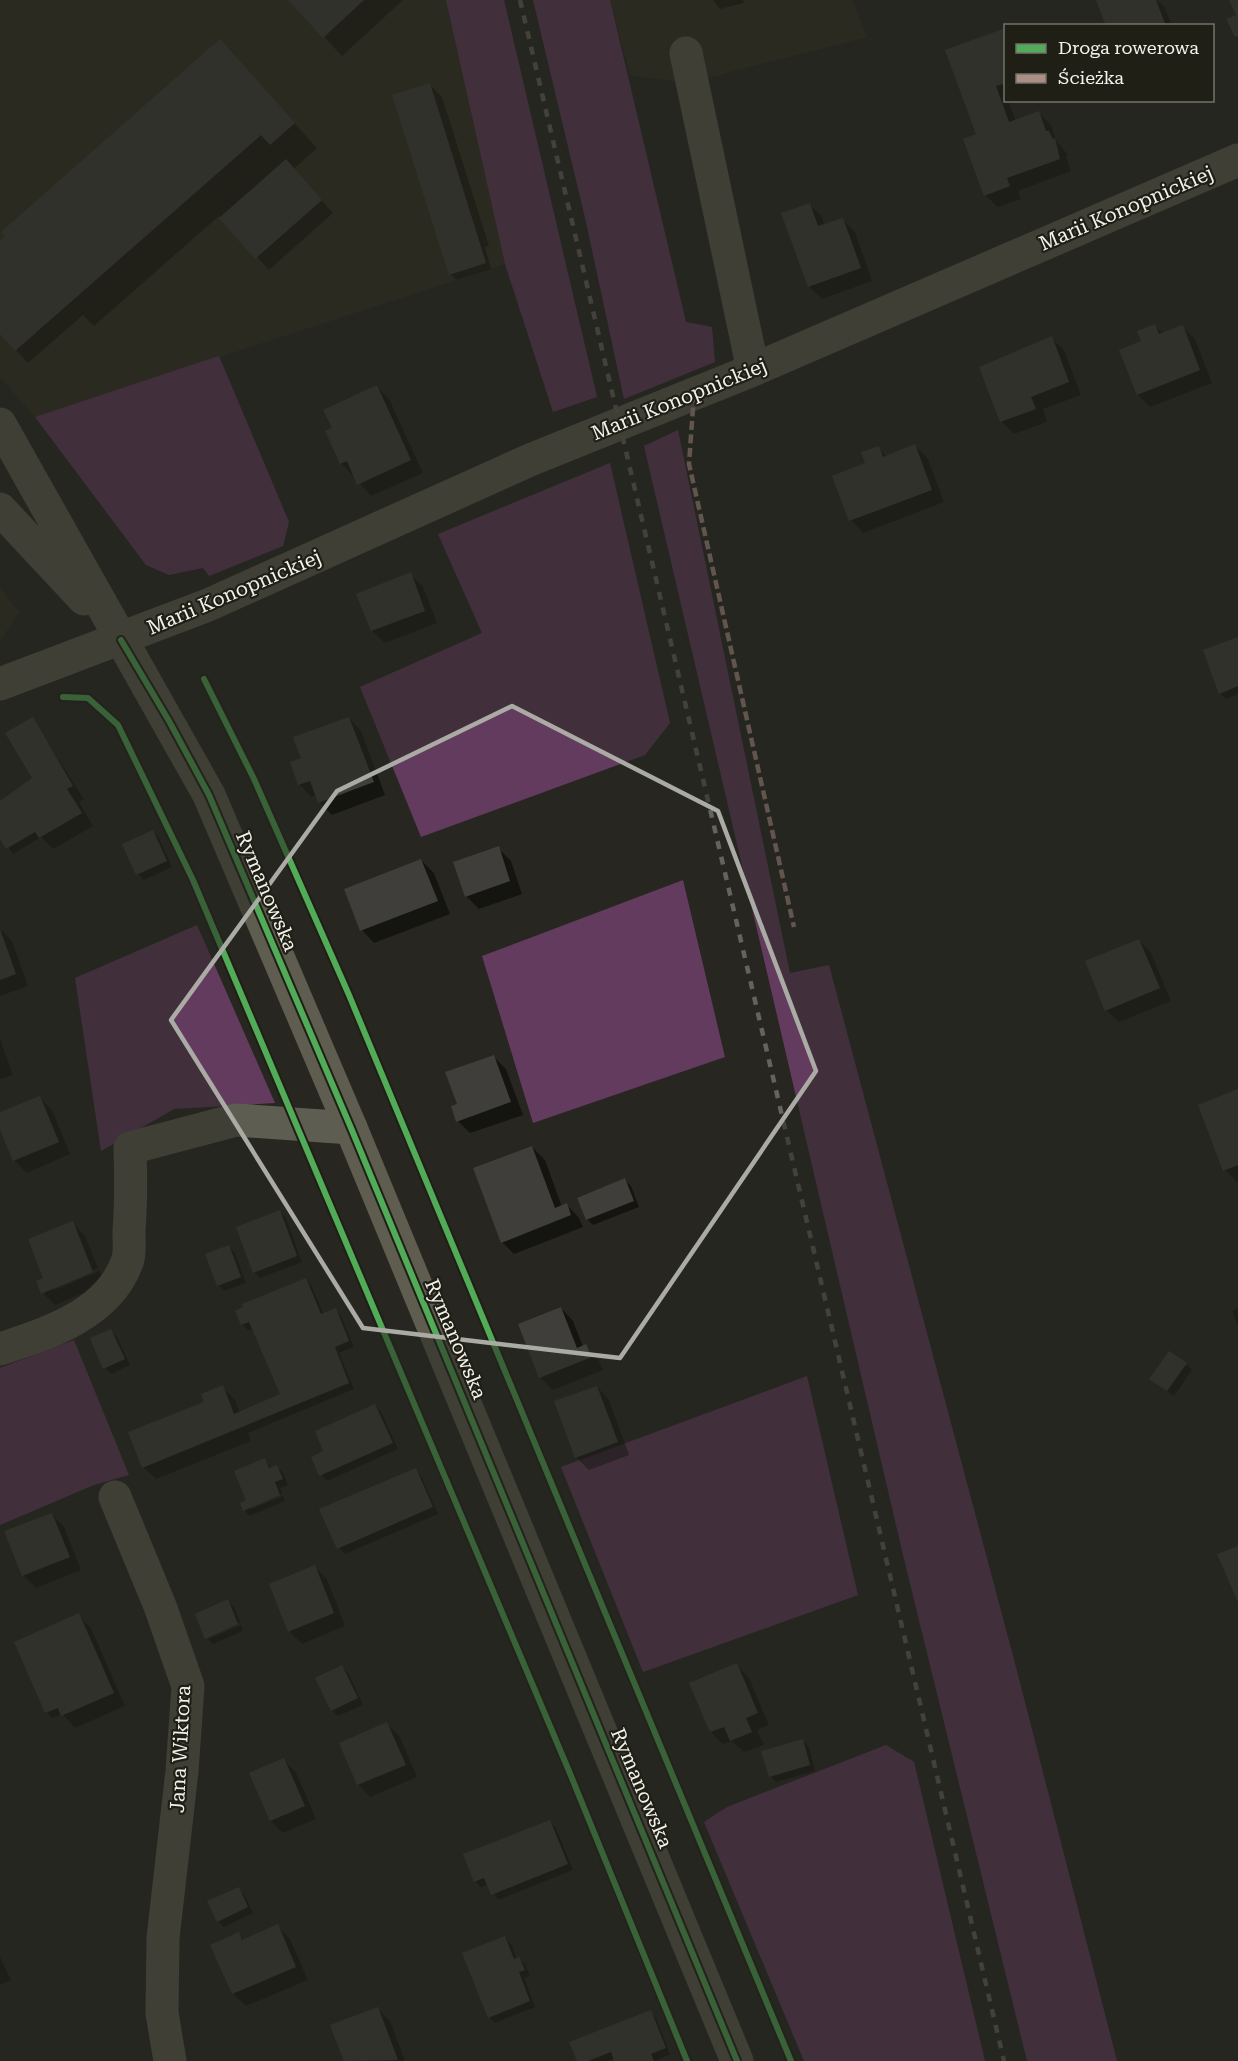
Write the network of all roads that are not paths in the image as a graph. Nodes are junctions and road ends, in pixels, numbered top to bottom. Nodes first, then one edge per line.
1 (686, 53) dead end
2 (1238, 160) edge
3 (753, 370) junction
4 (0, 424) edge
5 (0, 509) edge
6 (122, 640) junction
7 (0, 684) edge
8 (351, 1128) junction
9 (0, 1349) edge
10 (115, 1497) dead end
11 (170, 2061) edge
12 (737, 2061) edge

1 - 3 street
2 - 3 street, Marii Konopnickiej
3 - 6 street, Marii Konopnickiej
4 - 6 main road, Rymanowska
5 - 6 main road, Rymanowska
6 - 7 street, Marii Konopnickiej
6 - 8 main road, Rymanowska
8 - 9 street
8 - 12 main road, Rymanowska
10 - 11 street, Jana Wiktora

